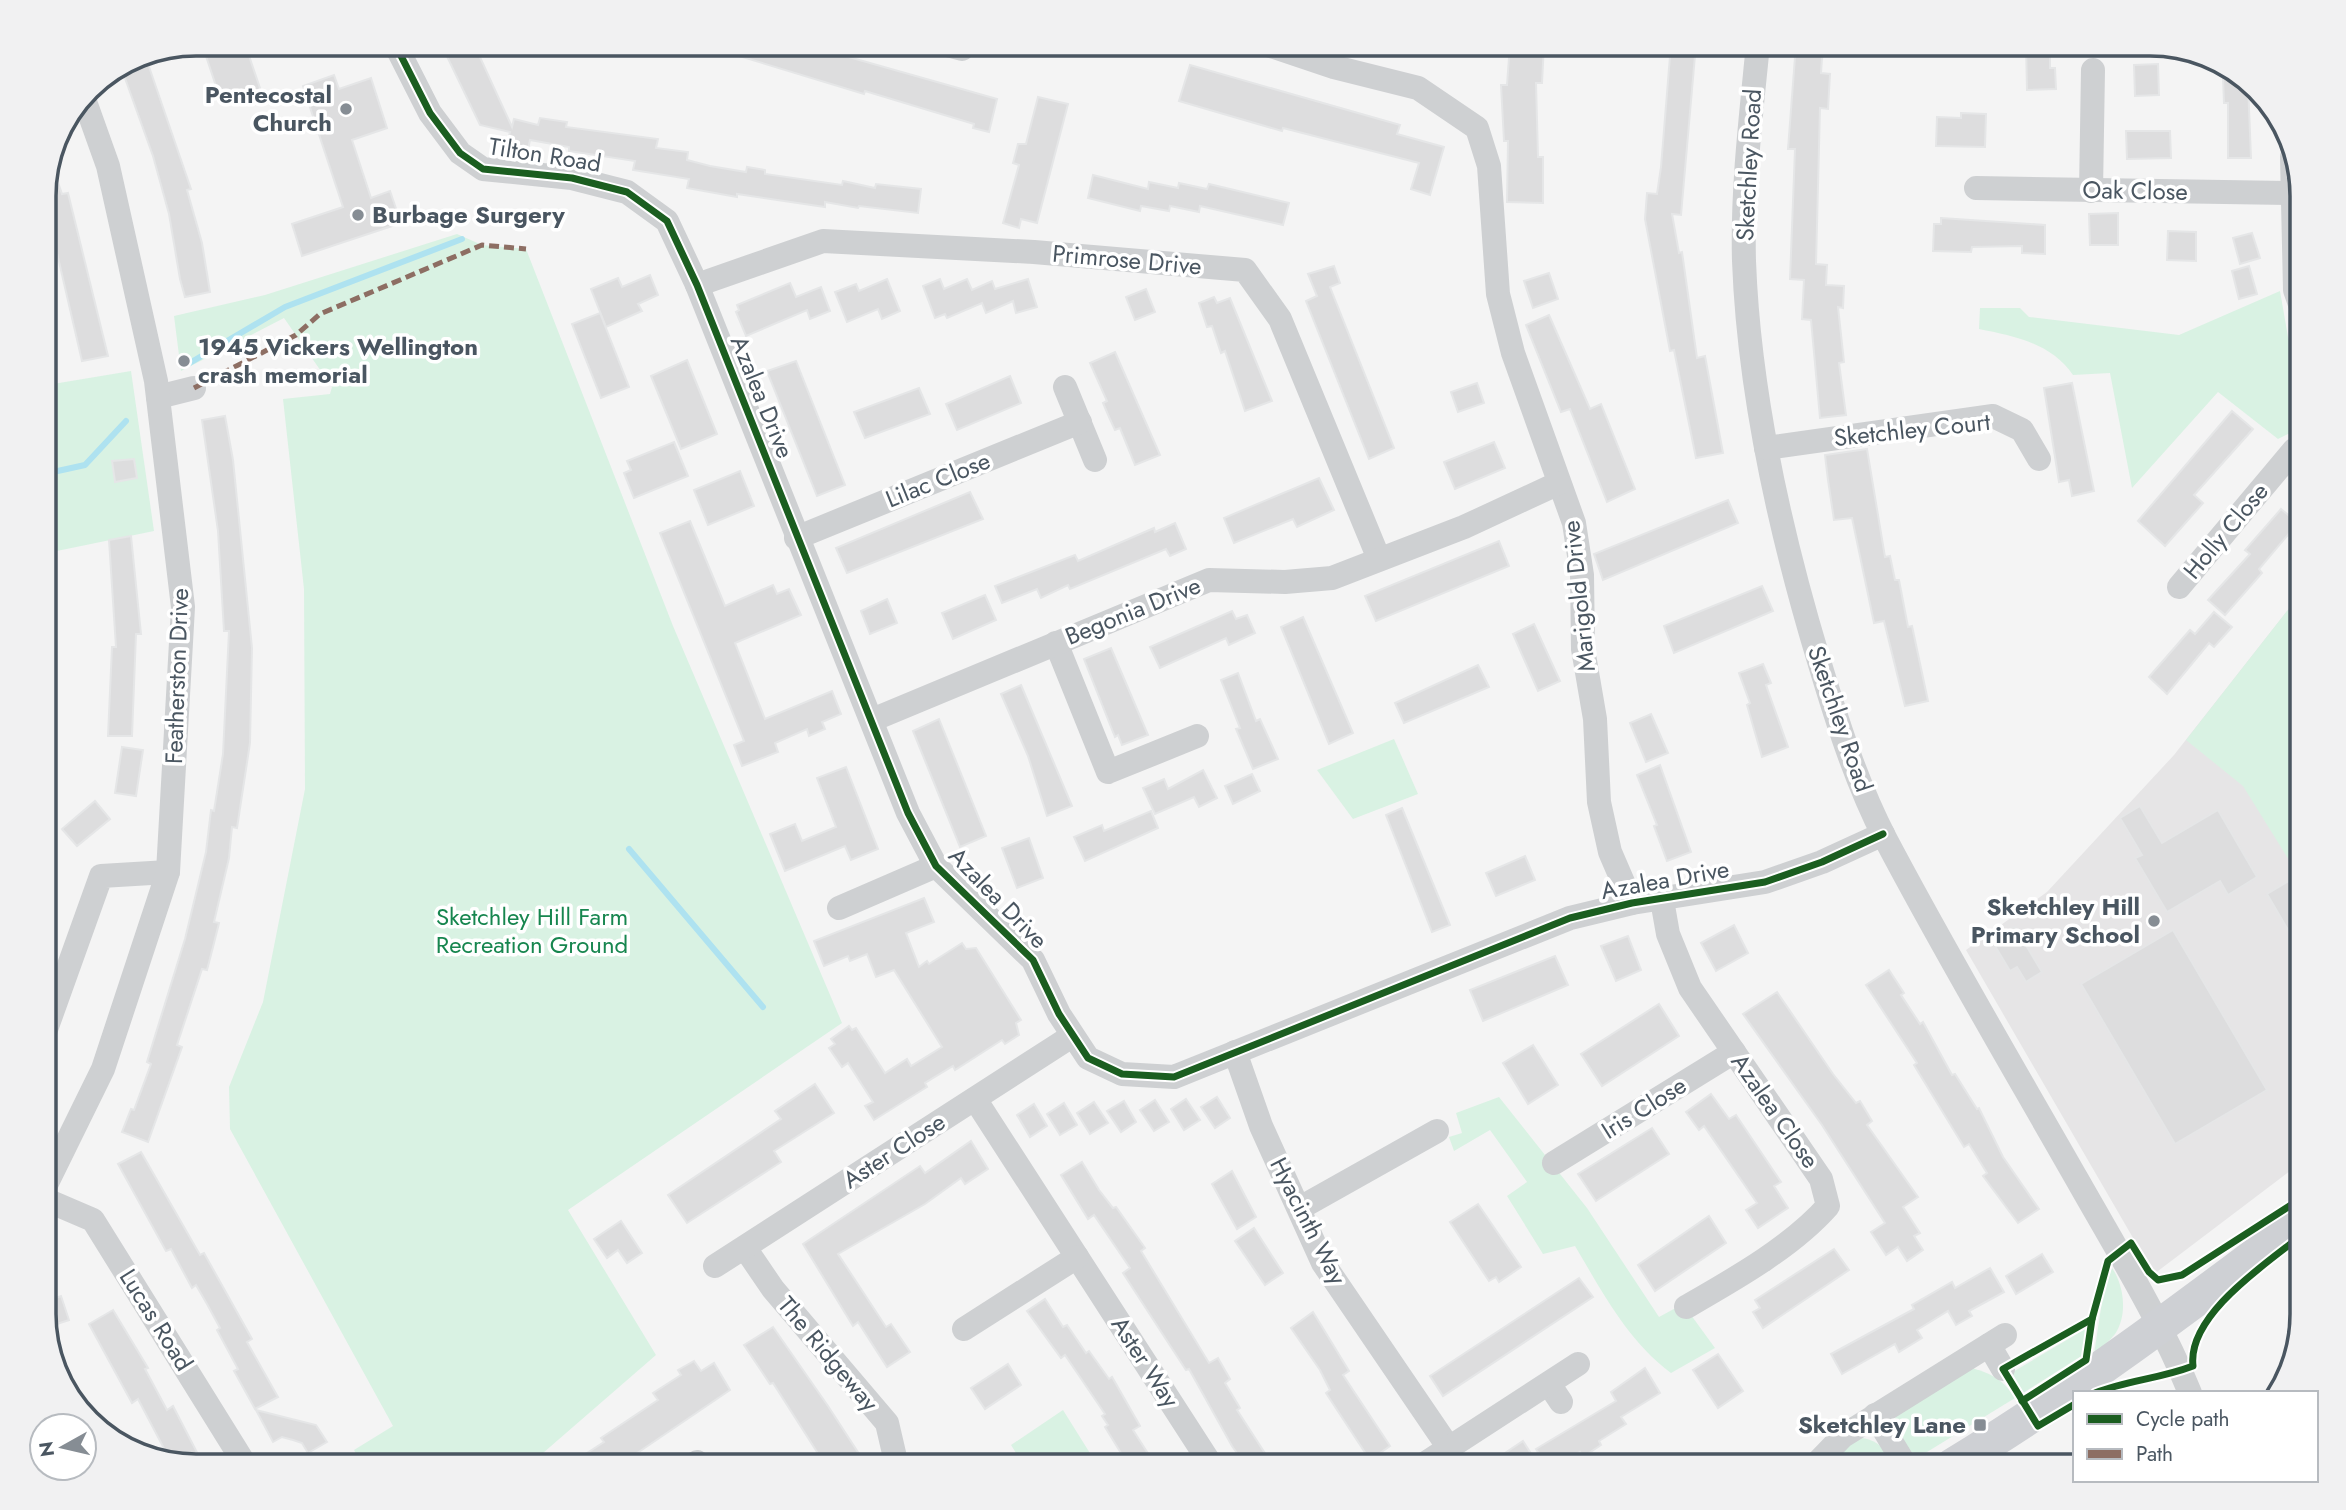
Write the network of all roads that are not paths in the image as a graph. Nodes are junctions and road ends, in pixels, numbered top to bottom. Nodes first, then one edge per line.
1 (401, 56) edge
2 (1301, 56) edge
3 (1757, 56) edge
4 (2093, 70) dead end
5 (87, 108) edge
6 (1976, 188) dead end
7 (2091, 191) junction
8 (2290, 193) edge
9 (682, 253) joint
10 (697, 285) junction
11 (1065, 387) dead end
12 (194, 388) dead end
13 (158, 397) junction
14 (1080, 422) junction
15 (1766, 448) junction
16 (2290, 455) edge
17 (2039, 459) dead end
18 (1095, 460) dead end
19 (1559, 483) junction
20 (796, 538) junction
21 (1379, 559) junction
22 (2179, 587) dead end
23 (1056, 643) junction
24 (872, 720) junction
25 (1197, 736) dead end
26 (1884, 834) junction
27 (936, 866) junction
28 (168, 872) junction
29 (1662, 900) junction
30 (1632, 903) junction
31 (839, 908) dead end
32 (56, 1002) edge
33 (1072, 1036) junction
34 (1235, 1052) junction
35 (1734, 1052) junction
36 (975, 1099) junction
37 (1437, 1131) dead end
38 (1554, 1163) dead end
39 (56, 1165) edge
40 (56, 1204) edge
41 (1300, 1208) junction
42 (2290, 1229) edge
43 (745, 1248) junction
44 (1077, 1257) junction
45 (715, 1265) dead end
46 (1686, 1307) dead end
47 (2158, 1328) junction
48 (964, 1329) dead end
49 (1578, 1364) dead end
50 (2003, 1369) dead end
51 (2189, 1391) edge
52 (1875, 1415) junction
53 (1449, 1448) junction
54 (239, 1454) edge
55 (894, 1454) edge
56 (1204, 1454) edge
57 (1440, 1454) edge
58 (1826, 1454) edge
59 (1899, 1454) edge
60 (1972, 1454) edge

1 - 9 street, Tilton Road
2 - 19 street, Marigold Drive
3 - 15 street, Sketchley Road
4 - 7 street
5 - 13 street, Featherston Drive
6 - 7 street, Oak Close
7 - 8 street, Oak Close
9 - 10 street, Azalea Drive
10 - 20 street, Azalea Drive
10 - 21 street, Primrose Drive
11 - 14 street
12 - 13 street
13 - 28 street, Featherston Drive
14 - 18 street
14 - 20 street, Lilac Close
15 - 17 street, Sketchley Court
15 - 26 street, Sketchley Road
16 - 22 street, Holly Close
19 - 21 street, Begonia Drive
19 - 30 street, Marigold Drive
20 - 24 street, Azalea Drive
21 - 23 street, Begonia Drive
23 - 24 street, Begonia Drive
23 - 25 street
24 - 27 street, Azalea Drive
26 - 29 street, Azalea Drive
26 - 47 street, Sketchley Road
27 - 31 street
27 - 33 street, Azalea Drive
28 - 32 street
28 - 39 street, Featherston Drive
29 - 30 street, Azalea Drive
29 - 35 street, Azalea Close
30 - 34 street, Azalea Drive
33 - 34 street, Azalea Drive
33 - 36 street, Aster Close
34 - 41 street, Hyacinth Way
35 - 38 street, Iris Close
35 - 46 street, Azalea Close
36 - 43 street, Aster Close
36 - 44 street, Aster Way
37 - 41 street
40 - 54 street, Lucas Road
41 - 53 street, Hyacinth Way
42 - 47 main road
43 - 45 street, Aster Close
43 - 55 street, The Ridgeway
44 - 48 street
44 - 56 street, Aster Way
47 - 51 street, Sketchley Road
47 - 60 main road
49 - 53 street
50 - 52 street
52 - 58 street
52 - 59 street
53 - 57 street

